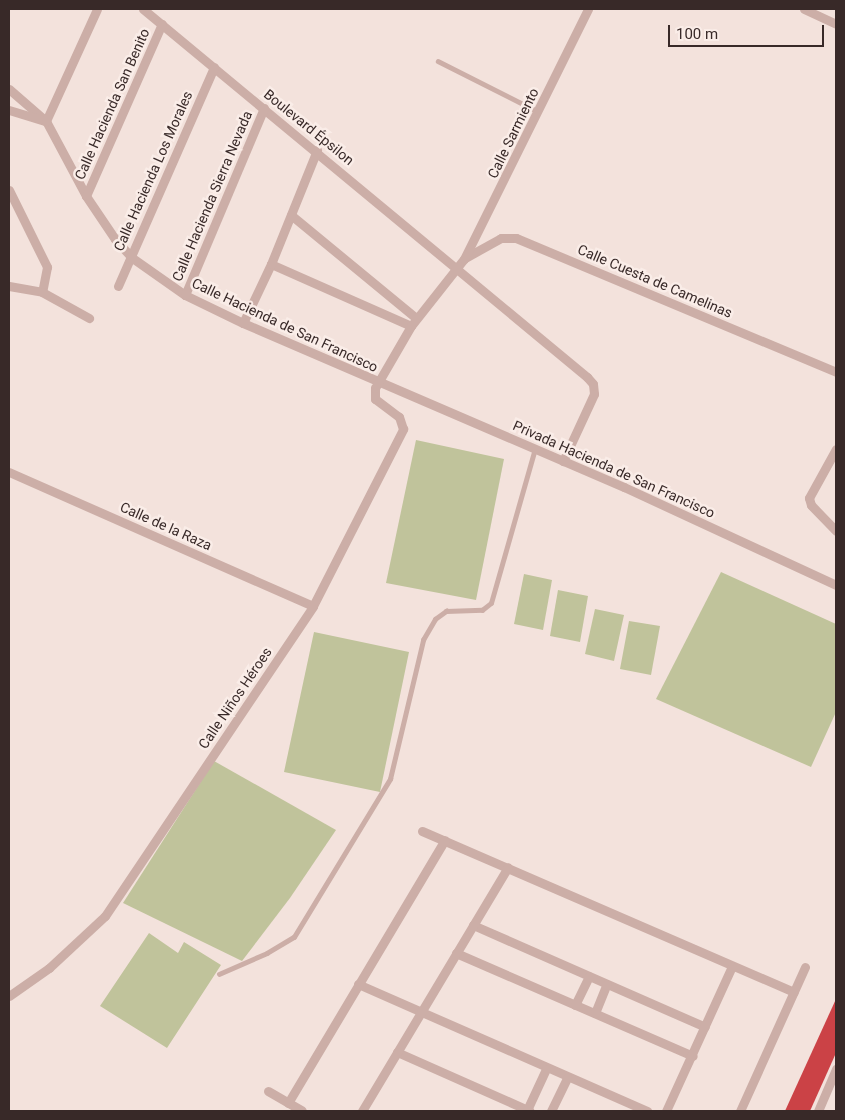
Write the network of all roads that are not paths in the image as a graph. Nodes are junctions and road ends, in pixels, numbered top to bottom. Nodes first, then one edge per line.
1 (97, 9) edge
2 (143, 9) edge
3 (588, 9) edge
4 (804, 9) edge
5 (162, 24) junction
6 (836, 24) edge
7 (438, 61) dead end
8 (214, 68) junction
9 (9, 89) edge
10 (264, 108) junction
11 (538, 112) junction
12 (10, 113) edge
13 (46, 121) junction
14 (317, 150) junction
15 (9, 190) edge
16 (86, 196) junction
17 (291, 216) junction
18 (131, 257) junction
19 (464, 258) junction
20 (272, 264) junction
21 (458, 266) junction
22 (9, 286) edge
23 (118, 286) dead end
24 (42, 292) junction
25 (185, 294) junction
26 (89, 318) dead end
27 (414, 322) junction
28 (243, 323) junction
29 (836, 372) edge
30 (379, 383) junction
31 (535, 449) junction
32 (836, 449) edge
33 (563, 461) junction
34 (9, 472) edge
35 (836, 531) edge
36 (836, 573) edge
37 (834, 583) edge
38 (313, 606) junction
39 (422, 830) dead end
40 (444, 840) junction
41 (508, 867) junction
42 (473, 925) junction
43 (456, 953) junction
44 (732, 966) junction
45 (805, 967) dead end
46 (219, 974) dead end
47 (589, 976) junction
48 (358, 984) junction
49 (607, 984) junction
50 (794, 992) junction
51 (9, 996) edge
52 (575, 1005) junction
53 (420, 1012) junction
54 (594, 1013) junction
55 (705, 1027) junction
56 (397, 1052) junction
57 (693, 1056) junction
58 (546, 1069) junction
59 (836, 1069) edge
60 (567, 1078) junction
61 (832, 1088) edge
62 (268, 1091) dead end
63 (288, 1103) junction
64 (302, 1111) edge
65 (362, 1111) edge
66 (529, 1111) edge
67 (551, 1111) edge
68 (647, 1111) edge
69 (666, 1111) edge
70 (740, 1111) edge
71 (818, 1111) edge

1 - 13 street
2 - 5 street, Boulevard Épsilon
3 - 11 street, Calle Sarmiento
4 - 6 street
5 - 8 street, Boulevard Épsilon
5 - 16 street, Calle Hacienda San Benito
7 - 11 lane
8 - 10 street, Boulevard Épsilon
8 - 18 street, Calle Hacienda Los Morales
9 - 13 street, Calle Hacienda de San Francisco
10 - 14 street, Boulevard Épsilon
10 - 25 street, Calle Hacienda Sierra Nevada
11 - 19 street, Calle Sarmiento
12 - 13 street
13 - 16 street, Calle Hacienda de San Francisco
14 - 17 street
14 - 21 street, Boulevard Épsilon
15 - 24 street
16 - 18 street, Calle Hacienda de San Francisco
17 - 20 street
17 - 27 street
18 - 23 street, Calle Hacienda Los Morales
18 - 25 street, Calle Hacienda de San Francisco
19 - 21 street, Calle Sarmiento
19 - 29 street, Calle Cuesta de Camelinas
20 - 27 street
20 - 28 street
21 - 27 street, Calle Sarmiento
21 - 33 street, Boulevard Épsilon
22 - 24 street
24 - 26 street
25 - 28 street, Calle Hacienda de San Francisco
27 - 30 street, Calle Sarmiento
28 - 30 street, Calle Hacienda de San Francisco
30 - 31 street, Privada Hacienda de San Francisco
30 - 38 street, Calle Niños Héroes
31 - 33 street, Privada Hacienda de San Francisco
31 - 46 lane
32 - 35 street
33 - 37 street, Privada Hacienda de San Francisco
34 - 38 street, Calle de la Raza
36 - 37 street
38 - 51 street, Calle Niños Héroes
39 - 40 street
40 - 41 street
40 - 48 street
41 - 42 street
41 - 44 street
42 - 43 street
42 - 47 street
43 - 52 street
43 - 53 street
44 - 50 street
44 - 55 street
45 - 50 street
47 - 49 street
47 - 52 street
48 - 53 street
48 - 63 street
49 - 54 street
49 - 55 street
50 - 70 street
52 - 54 street
53 - 56 street
53 - 58 street
54 - 57 street
55 - 57 street
56 - 65 street
56 - 66 street
57 - 69 street
58 - 60 street
58 - 66 street
59 - 61 street
60 - 67 street
60 - 68 street
61 - 71 street
62 - 63 street
63 - 64 street

